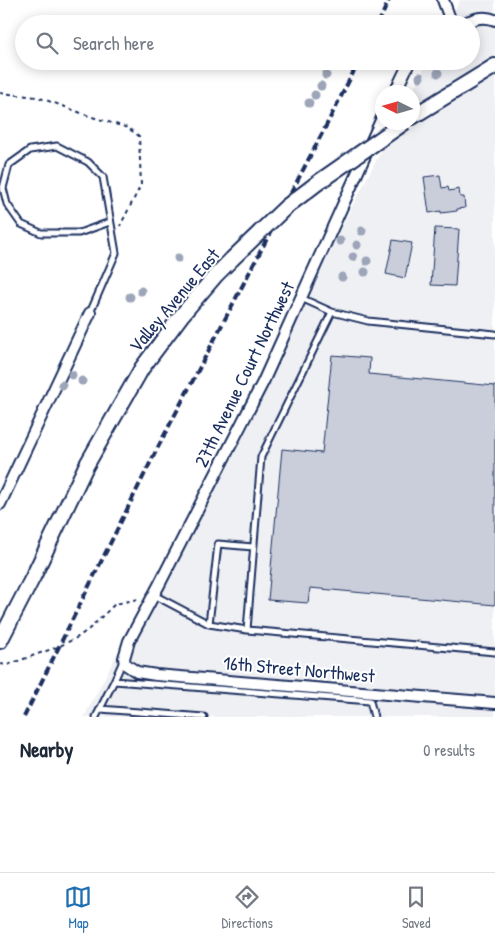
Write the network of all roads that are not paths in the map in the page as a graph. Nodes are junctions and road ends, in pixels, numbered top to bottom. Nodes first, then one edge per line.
1 (443, 0) edge
2 (449, 15) edge
3 (480, 18) edge
4 (495, 20) edge
5 (495, 66) edge
6 (406, 70) edge
7 (398, 85) edge
8 (420, 113) edge
9 (377, 130) edge
10 (393, 130) edge
11 (110, 222) junction
12 (301, 298) junction
13 (332, 312) junction
14 (90, 313) joint
15 (495, 334) edge
16 (0, 504) edge
17 (254, 547) junction
18 (154, 595) junction
19 (209, 624) junction
20 (246, 630) junction
21 (0, 641) edge
22 (495, 652) edge
23 (124, 658) junction
24 (114, 682) junction
25 (495, 703) edge
26 (100, 709) junction
27 (96, 717) edge
28 (204, 717) edge
29 (374, 717) edge

1 - 2 street
3 - 4 street
5 - 8 main road
6 - 7 street
9 - 12 street, 27th Avenue Court Northwest
10 - 21 main road, Valley Avenue East, bridge
11 - 11 lane
11 - 14 lane
12 - 13 lane
12 - 18 street, 27th Avenue Court Northwest
13 - 15 lane
13 - 17 lane
14 - 16 street
17 - 19 lane
17 - 20 lane
18 - 19 lane
18 - 23 street, 27th Avenue Court Northwest
19 - 20 lane
20 - 22 lane
23 - 24 lane
23 - 25 street, 16th Street Northwest
24 - 26 lane
24 - 29 lane
26 - 27 lane
26 - 28 lane

